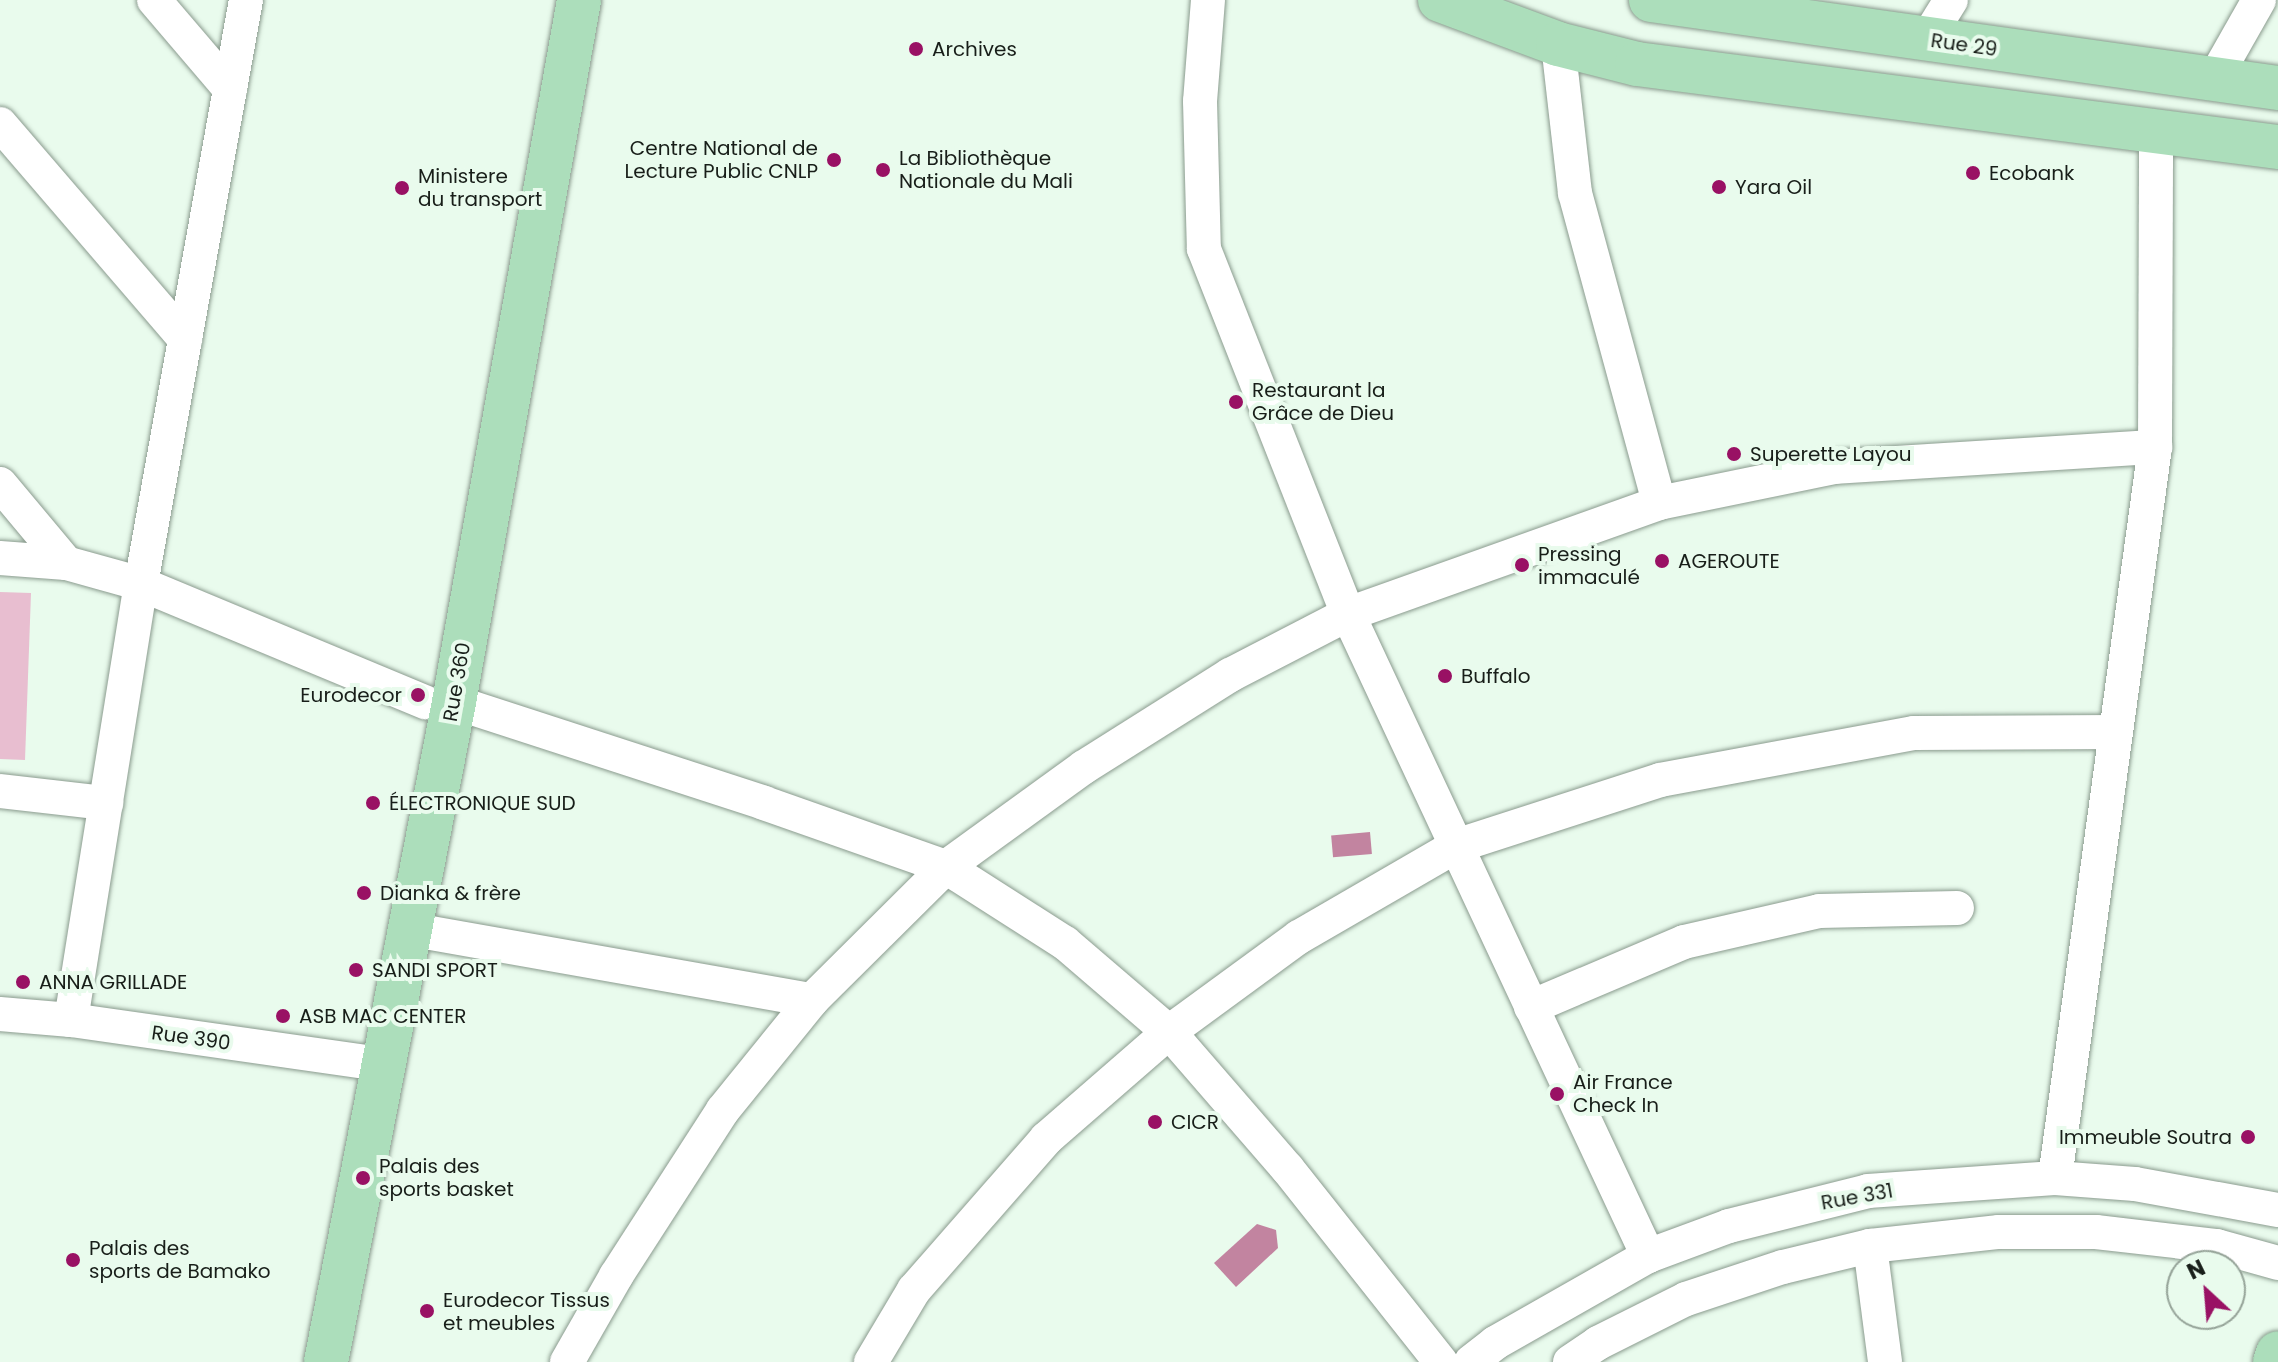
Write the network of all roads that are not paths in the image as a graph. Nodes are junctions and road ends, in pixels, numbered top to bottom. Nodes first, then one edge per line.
1 (154, 0) edge
2 (246, 0) edge
3 (553, 0) edge
4 (579, 0) edge
5 (1208, 0) edge
6 (1440, 0) edge
7 (1651, 0) edge
8 (1951, 0) edge
9 (2259, 0) edge
10 (1926, 40) junction
11 (1558, 44) junction
12 (2213, 81) junction
13 (2278, 88) edge
14 (230, 89) junction
15 (0, 124) edge
16 (2156, 133) junction
17 (2278, 147) edge
18 (185, 339) junction
19 (2155, 447) junction
20 (0, 484) edge
21 (1659, 503) junction
22 (0, 558) edge
23 (66, 563) junction
24 (141, 584) junction
25 (1348, 614) junction
26 (440, 702) junction
27 (2116, 732) junction
28 (0, 791) edge
29 (106, 803) junction
30 (1456, 846) junction
31 (946, 867) junction
32 (1957, 908) dead end
33 (408, 929) junction
34 (812, 1000) junction
35 (1531, 1007) junction
36 (0, 1014) edge
37 (71, 1020) junction
38 (1169, 1032) junction
39 (370, 1064) junction
40 (2055, 1178) junction
41 (2278, 1210) edge
42 (1870, 1246) junction
43 (1648, 1256) junction
44 (2278, 1263) edge
45 (2278, 1353) edge
46 (304, 1362) edge
47 (327, 1362) edge
48 (567, 1362) edge
49 (871, 1362) edge
50 (1441, 1362) edge
51 (1471, 1362) edge
52 (1570, 1362) edge
53 (1885, 1362) edge
54 (2275, 1362) edge

1 - 14 street
2 - 14 street
3 - 26 main road
4 - 26 main road, Rue 360
5 - 25 street
6 - 11 main road
7 - 10 main road, Rue 29
8 - 10 street
9 - 12 street
10 - 12 main road, Rue 29
11 - 16 main road
11 - 21 street
12 - 13 main road, Rue 29
14 - 18 street
15 - 18 street
16 - 17 main road
16 - 19 street
18 - 24 street
19 - 21 street
19 - 27 street
20 - 23 street
21 - 25 street
22 - 23 street
23 - 24 street
24 - 26 street
24 - 29 street
25 - 30 street
25 - 31 street
26 - 31 street
26 - 33 main road, Rue 360
26 - 39 main road
27 - 30 street
27 - 40 street
28 - 29 street
29 - 37 street
30 - 35 street
30 - 38 street
31 - 34 street
31 - 38 street
32 - 35 street
33 - 34 street
33 - 39 main road, Rue 360
34 - 48 street
35 - 43 street
36 - 37 street, Rue 390
37 - 39 street, Rue 390
38 - 49 street
38 - 50 street
39 - 46 main road
39 - 47 main road, Rue 360
40 - 41 street, Rue 331
40 - 43 street, Rue 331
42 - 44 street
42 - 52 street
42 - 53 street
43 - 51 street, Rue 331
45 - 54 main road

